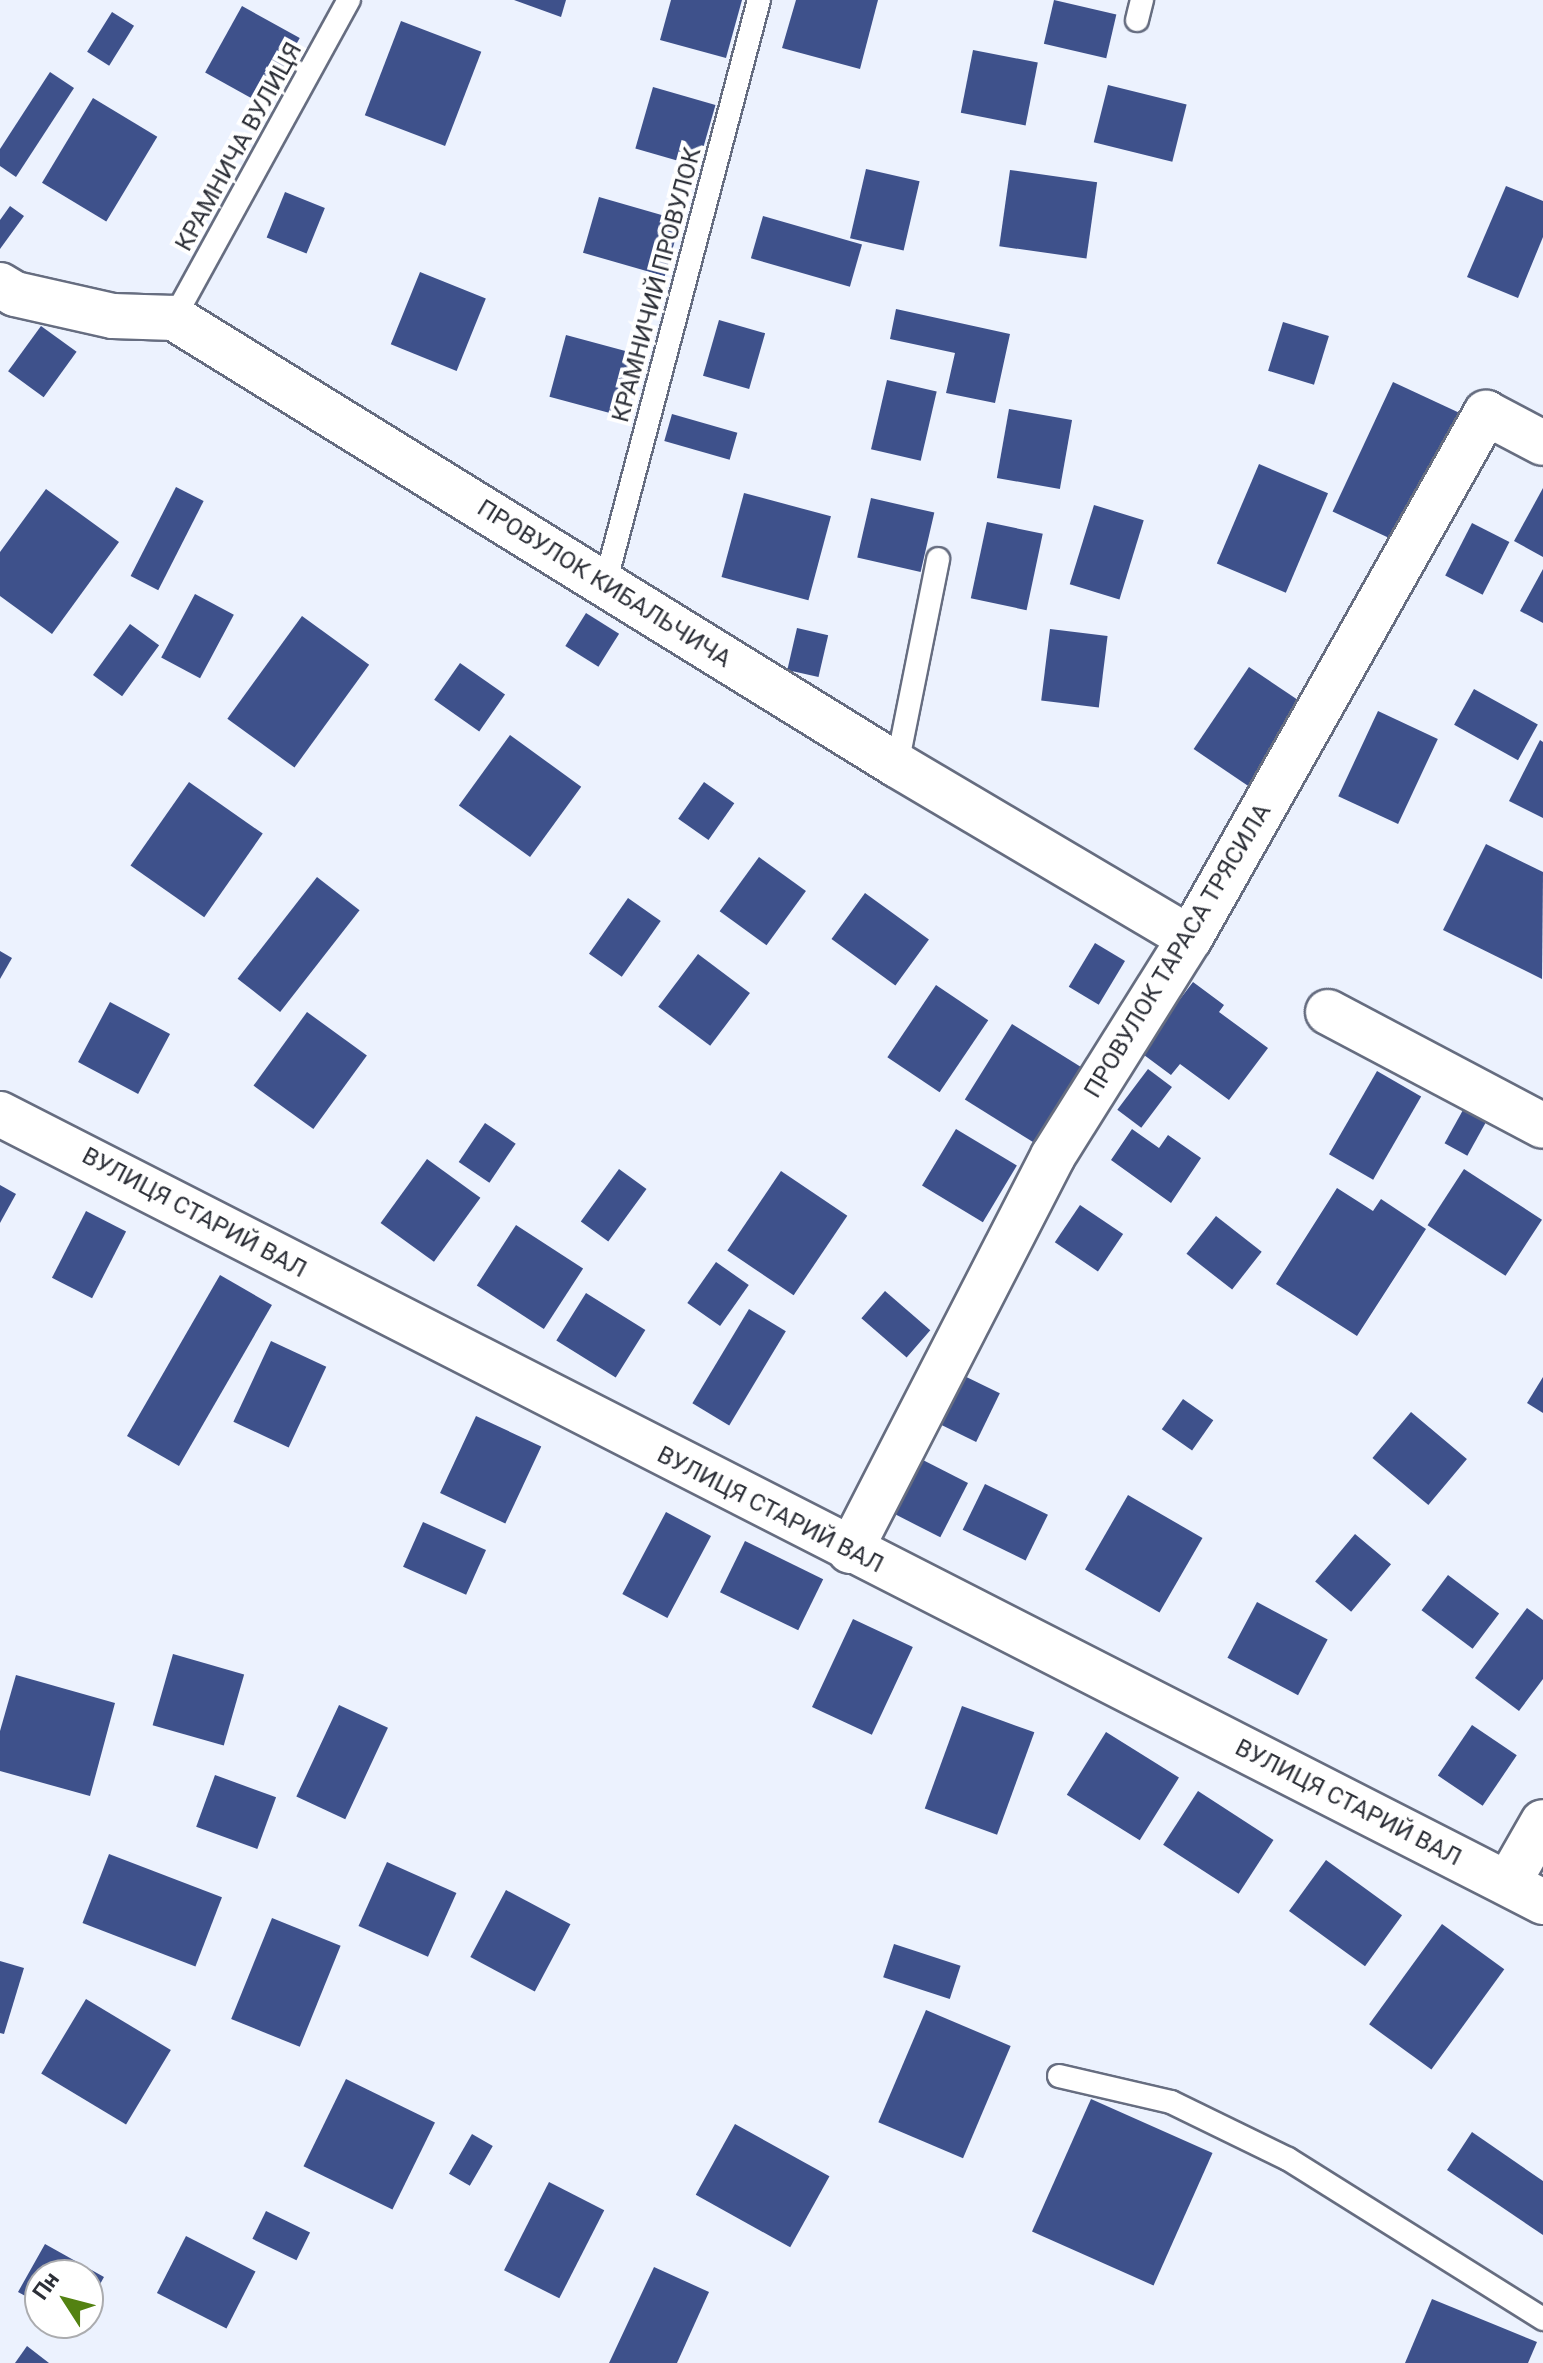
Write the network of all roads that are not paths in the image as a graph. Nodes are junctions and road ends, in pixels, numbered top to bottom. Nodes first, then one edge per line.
1 (349, 0) edge
2 (759, 0) edge
3 (0, 285) edge
4 (174, 318) junction
5 (1543, 443) edge
6 (938, 559) dead end
7 (605, 584) junction
8 (897, 765) junction
9 (1190, 938) junction
10 (1328, 1012) dead end
11 (0, 1114) edge
12 (1543, 1126) edge
13 (850, 1551) junction
14 (1543, 1822) edge
15 (1525, 1893) edge
16 (1059, 2076) dead end
17 (1543, 2319) edge

1 - 4 lane, КРАМНИЧА ВУЛИЦЯ
2 - 7 lane, КРАМНИЧИЙ ПРОВУЛОК
3 - 4 street, ПРОВУЛОК КИБАЛЬЧИЧА
4 - 7 street, ПРОВУЛОК КИБАЛЬЧИЧА
5 - 9 street, ПРОВУЛОК ТАРАСА ТРЯСИЛА
6 - 8 lane
7 - 8 street, ПРОВУЛОК КИБАЛЬЧИЧА
8 - 9 street, ПРОВУЛОК КИБАЛЬЧИЧА
9 - 13 street, ПРОВУЛОК ТАРАСА ТРЯСИЛА
10 - 12 street
11 - 13 street, ВУЛИЦЯ СТАРИЙ ВАЛ
13 - 15 street, ВУЛИЦЯ СТАРИЙ ВАЛ
14 - 15 street
16 - 17 lane

